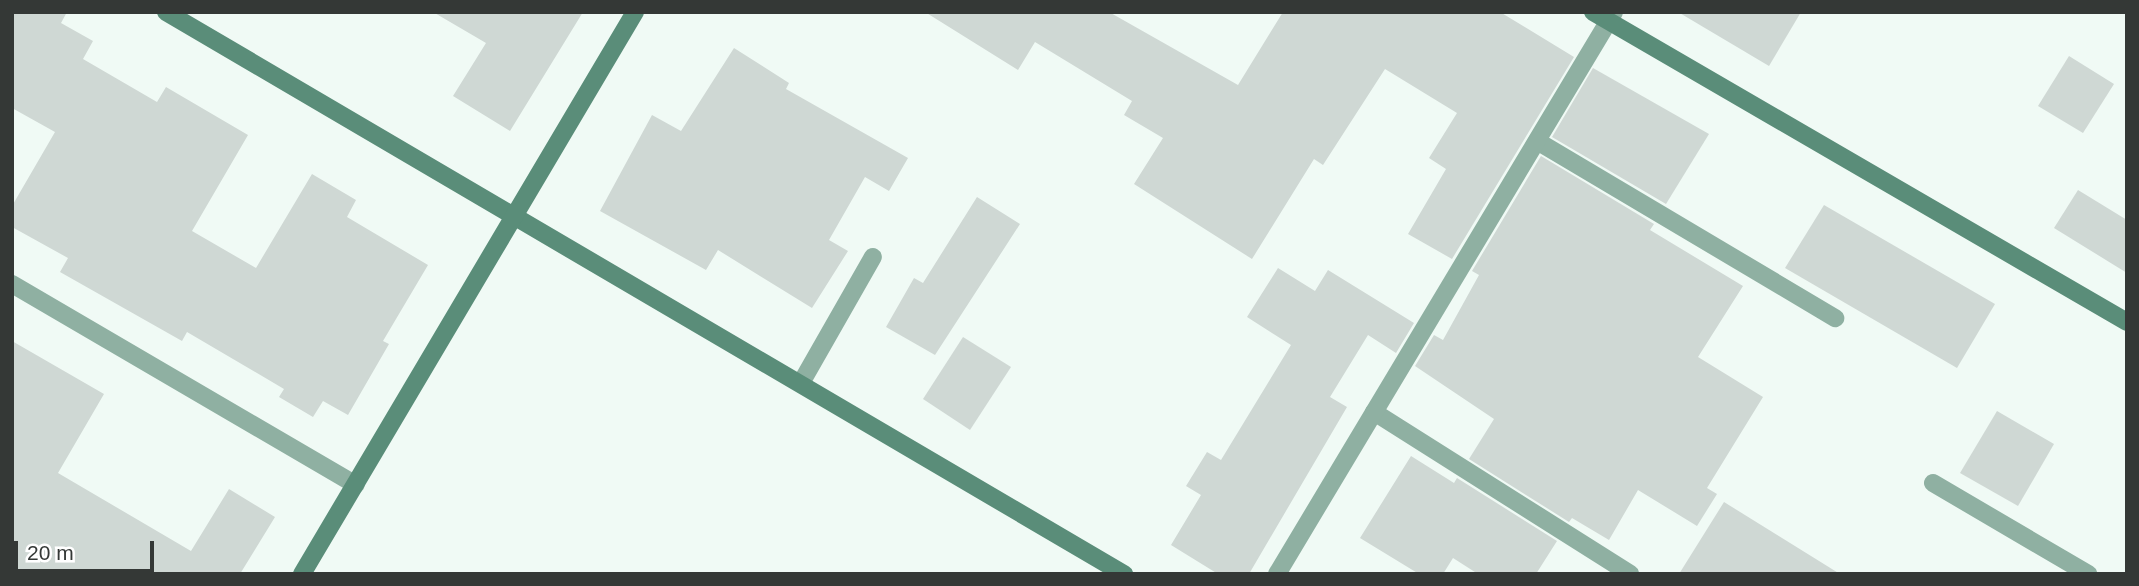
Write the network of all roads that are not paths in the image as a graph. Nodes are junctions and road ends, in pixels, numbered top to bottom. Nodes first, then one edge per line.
1 (166, 12) edge
2 (635, 12) edge
3 (1606, 15) edge
4 (1537, 141) junction
5 (514, 212) junction
6 (873, 257) dead end
7 (12, 284) edge
8 (1835, 318) dead end
9 (2127, 322) edge
10 (801, 383) junction
11 (1374, 412) junction
12 (1933, 483) dead end
13 (356, 485) junction
14 (302, 574) edge
15 (1124, 574) edge
16 (1277, 574) edge
17 (1630, 574) edge
18 (2088, 574) edge

1 - 5 street
2 - 5 street
3 - 4 street
3 - 9 street
4 - 8 street
4 - 11 street
5 - 10 street
5 - 13 street
6 - 10 street
7 - 13 street
10 - 15 street
11 - 16 street
11 - 17 street
12 - 18 street
13 - 14 street

